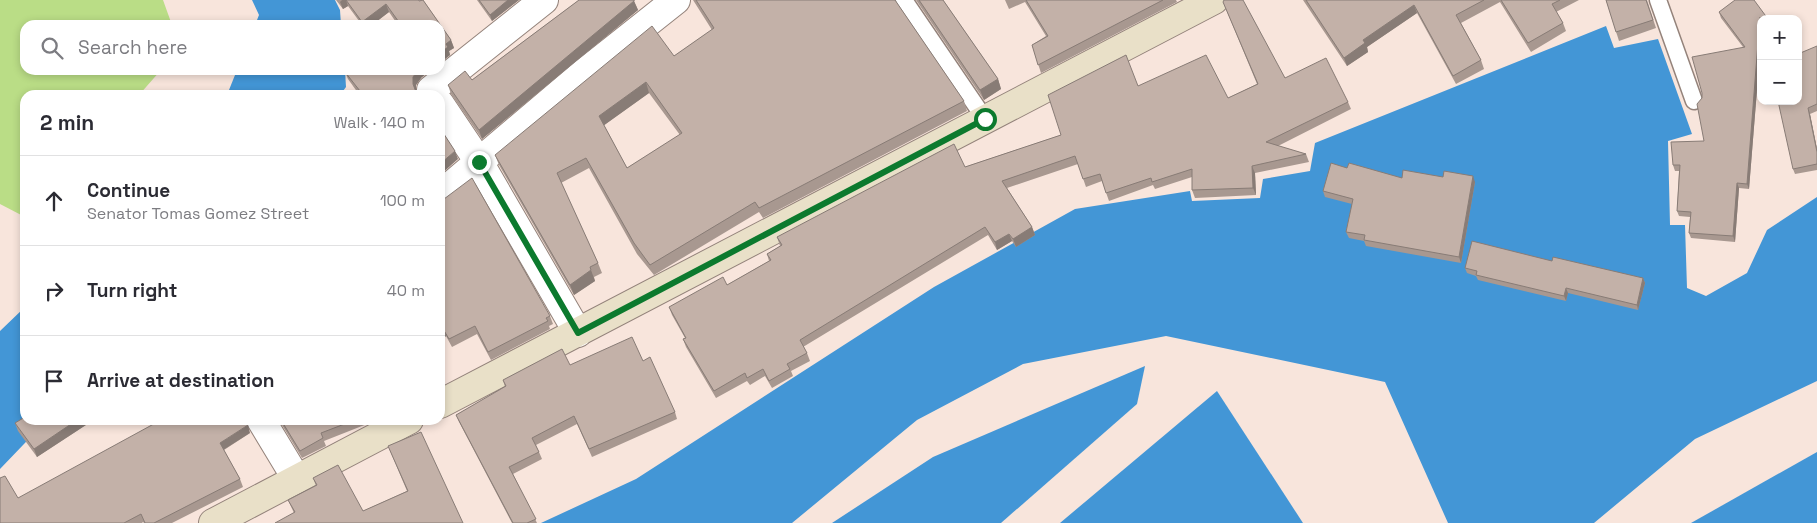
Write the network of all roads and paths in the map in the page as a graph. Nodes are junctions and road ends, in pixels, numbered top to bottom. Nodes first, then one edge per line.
1 (544, 0) edge
2 (676, 0) edge
3 (904, 0) edge
4 (1214, 0) edge
5 (1658, 0) edge
6 (439, 90) edge
7 (1694, 101) dead end
8 (445, 114) edge
9 (985, 119) junction
10 (479, 162) junction
11 (445, 191) edge
12 (578, 333) junction
13 (445, 401) edge
14 (264, 425) edge
15 (399, 425) edge
16 (296, 478) junction
17 (213, 523) edge

1 - 6 street
2 - 10 street
3 - 9 lane
4 - 9 main road
5 - 7 lane
8 - 10 street
9 - 12 main road
10 - 11 street
10 - 12 street
12 - 13 main road
14 - 16 street
15 - 16 main road
16 - 17 main road

